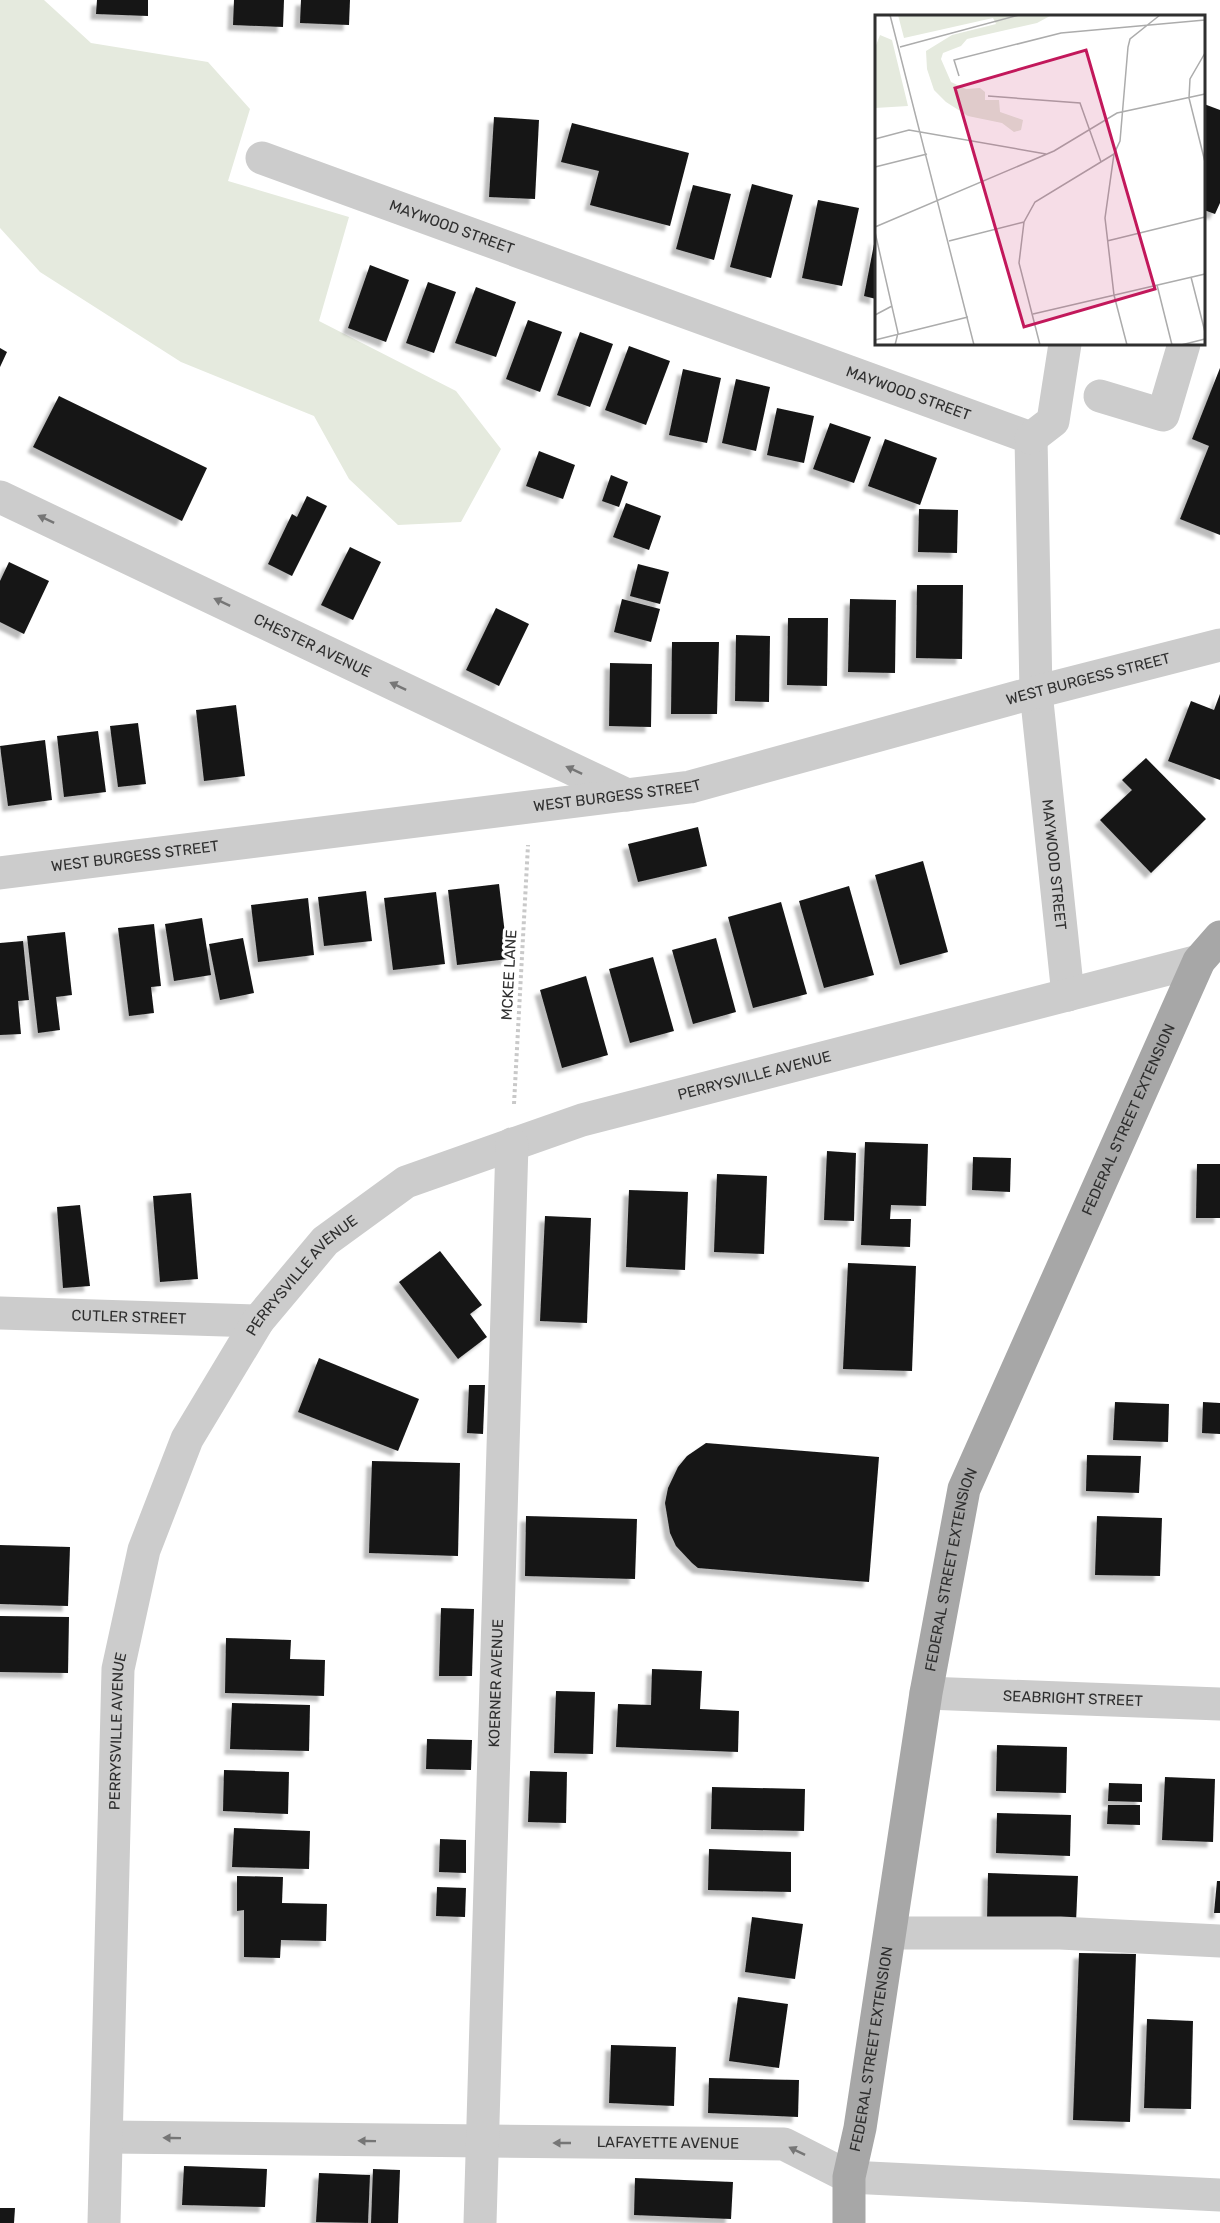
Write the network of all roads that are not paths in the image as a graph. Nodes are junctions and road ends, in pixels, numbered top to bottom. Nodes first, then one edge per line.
1 (262, 158) dead end
2 (1065, 345) edge
3 (1184, 345) edge
4 (1100, 396) dead end
5 (1031, 438) junction
6 (0, 497) edge
7 (1220, 645) edge
8 (1036, 692) junction
9 (627, 795) junction
10 (0, 873) edge
11 (1220, 937) edge
12 (1199, 961) junction
13 (1068, 995) junction
14 (512, 1144) junction
15 (0, 1313) edge
16 (258, 1321) junction
17 (926, 1693) junction
18 (1220, 1704) edge
19 (891, 1933) junction
20 (1220, 1941) edge
21 (107, 2137) junction
22 (483, 2142) junction
23 (849, 2177) junction
24 (1220, 2195) edge
25 (104, 2223) edge
26 (480, 2223) edge
27 (849, 2223) edge

1 - 5 street, MAYWOOD STREET
2 - 5 street
3 - 4 street
5 - 8 street, MAYWOOD STREET
9 -> 6 street, CHESTER AVENUE
7 - 8 street, WEST BURGESS STREET
8 - 9 street, WEST BURGESS STREET
8 - 13 street, MAYWOOD STREET
9 - 10 street, WEST BURGESS STREET
11 - 12 main road
12 - 13 street, PERRYSVILLE AVENUE
12 - 17 main road, FEDERAL STREET EXTENSION
13 - 14 street, PERRYSVILLE AVENUE
14 - 16 street, PERRYSVILLE AVENUE
14 - 22 street, KOERNER AVENUE
15 - 16 street, CUTLER STREET
16 - 21 street, PERRYSVILLE AVENUE
17 - 18 street, SEABRIGHT STREET
17 - 19 main road, FEDERAL STREET EXTENSION
19 - 20 street
19 - 23 main road, FEDERAL STREET EXTENSION
22 -> 21 street, LAFAYETTE AVENUE
21 - 25 street, PERRYSVILLE AVENUE
23 -> 22 street, LAFAYETTE AVENUE
22 - 26 street, KOERNER AVENUE
23 - 24 street, LAFAYETTE AVENUE
23 - 27 main road, FEDERAL STREET EXTENSION

